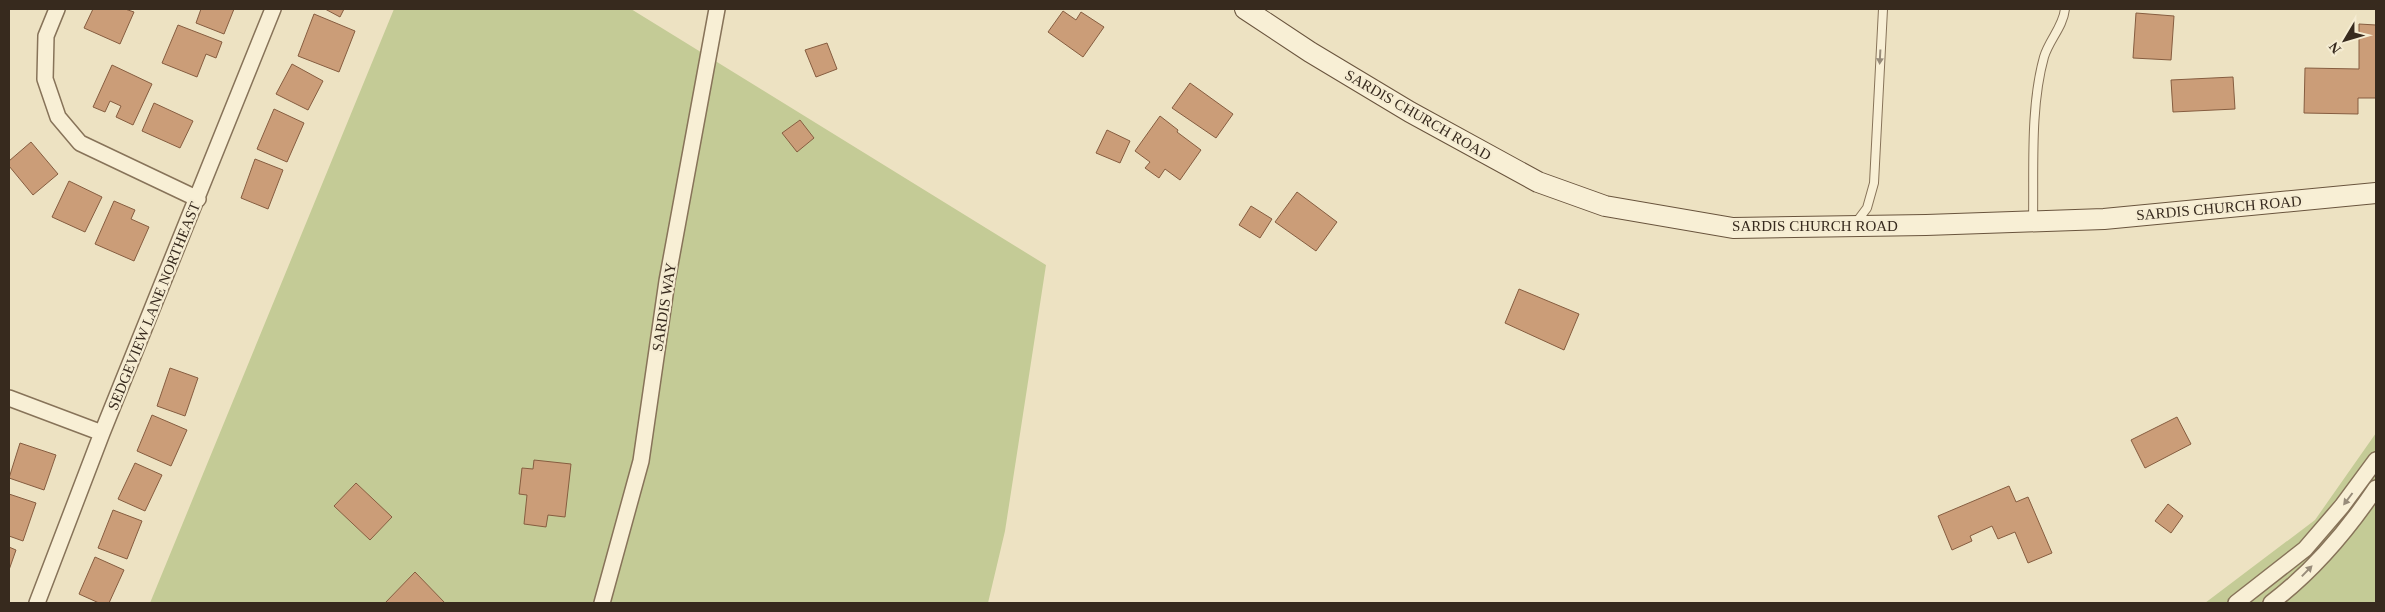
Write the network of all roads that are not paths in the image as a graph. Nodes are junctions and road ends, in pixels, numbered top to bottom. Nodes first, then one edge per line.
1 (57, 9) edge
2 (273, 9) edge
3 (717, 9) edge
4 (1245, 9) edge
5 (1883, 9) edge
6 (2065, 9) edge
7 (2376, 193) edge
8 (198, 199) junction
9 (2033, 221) junction
10 (1852, 226) junction
11 (9, 398) edge
12 (102, 433) junction
13 (2376, 460) edge
14 (2376, 488) edge
15 (37, 603) edge
16 (602, 603) edge
17 (2236, 603) edge
18 (2271, 603) edge

1 - 8 street
2 - 8 street, SEDGEVIEW LANE NORTHEAST
3 - 16 street, SARDIS WAY
4 - 10 street, SARDIS CHURCH ROAD
5 -> 10 lane
6 - 9 lane
7 - 9 street, SARDIS CHURCH ROAD
8 - 12 street, SEDGEVIEW LANE NORTHEAST
9 - 10 street, SARDIS CHURCH ROAD
11 - 12 street
12 - 15 street, SEDGEVIEW LANE NORTHEAST
13 -> 17 street
18 -> 14 street

